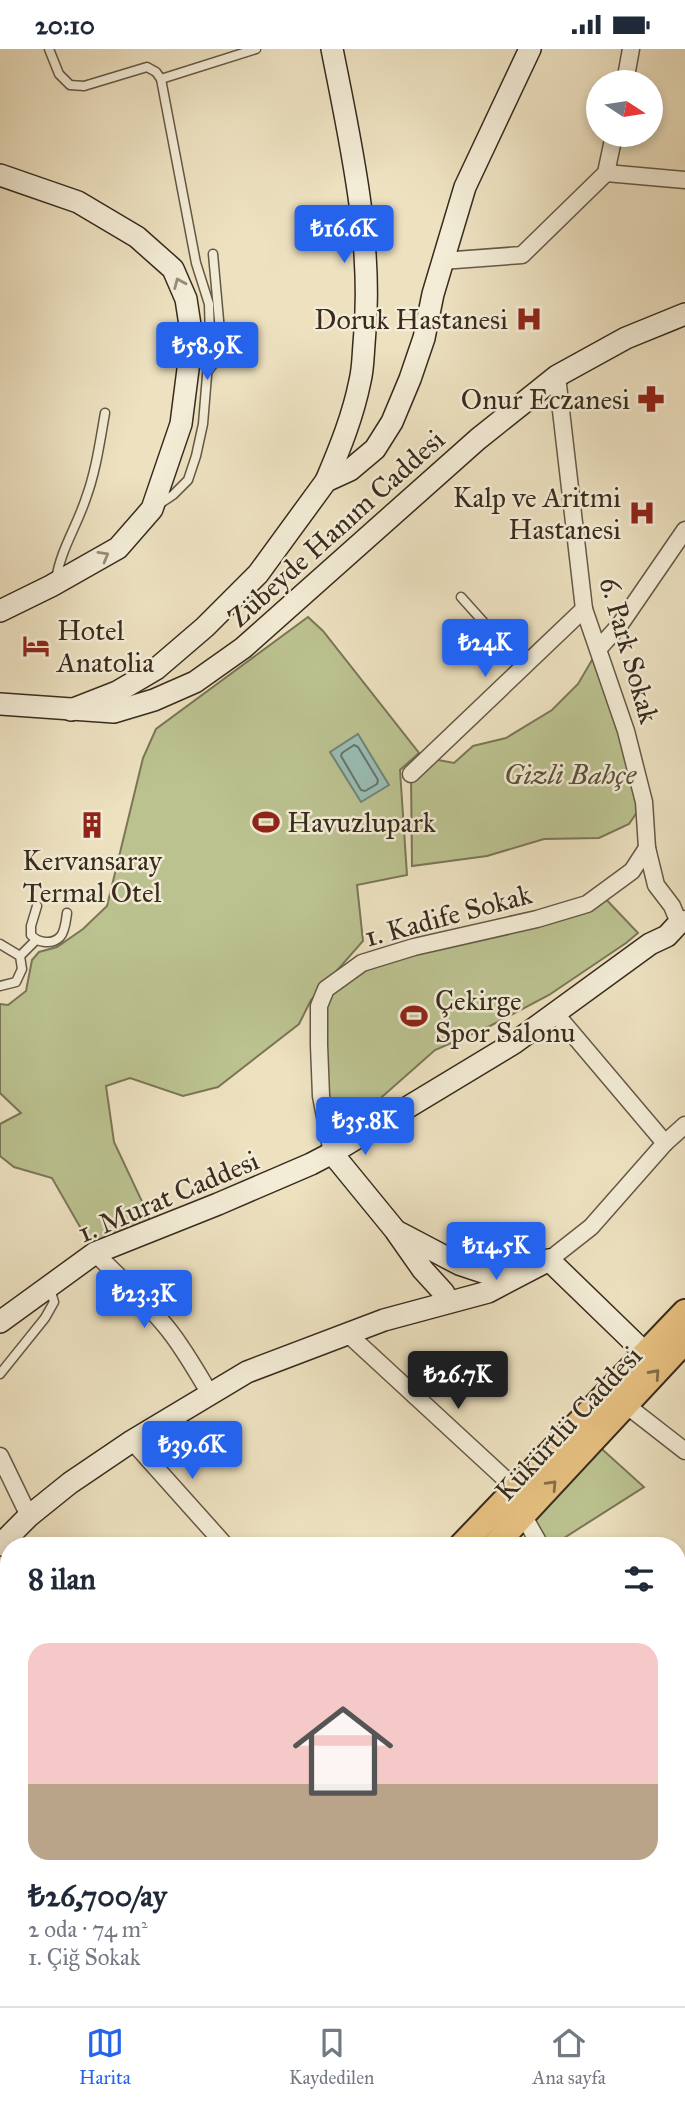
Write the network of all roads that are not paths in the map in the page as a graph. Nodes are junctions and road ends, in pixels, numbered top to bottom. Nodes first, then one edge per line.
1 (49, 49) edge
2 (256, 49) edge
3 (530, 49) edge
4 (631, 49) edge
5 (335, 52) edge
6 (627, 70) edge
7 (162, 79) junction
8 (611, 147) edge
9 (606, 173) junction
10 (0, 175) edge
11 (685, 180) edge
12 (213, 254) dead end
13 (442, 261) junction
14 (685, 314) edge
15 (206, 374) junction
16 (557, 376) junction
17 (105, 413) dead end
18 (326, 481) junction
19 (152, 509) junction
20 (685, 530) edge
21 (55, 583) junction
22 (461, 597) dead end
23 (584, 609) junction
24 (0, 611) edge
25 (599, 648) junction
26 (524, 667) junction
27 (0, 704) edge
28 (71, 710) junction
29 (411, 774) dead end
30 (647, 848) junction
31 (37, 905) dead end
32 (67, 913) dead end
33 (682, 921) edge
34 (36, 940) junction
35 (0, 944) edge
36 (20, 956) junction
37 (0, 986) edge
38 (555, 1013) junction
39 (685, 1125) edge
40 (665, 1143) junction
41 (332, 1153) junction
42 (396, 1230) junction
43 (95, 1253) junction
44 (549, 1260) junction
45 (462, 1265) junction
46 (423, 1270) junction
47 (515, 1277) junction
48 (44, 1289) junction
49 (456, 1297) junction
50 (415, 1312) junction
51 (685, 1312) edge
52 (0, 1322) edge
53 (348, 1334) junction
54 (685, 1341) edge
55 (646, 1354) junction
56 (0, 1374) edge
57 (210, 1394) junction
58 (626, 1405) junction
59 (132, 1441) junction
60 (685, 1451) edge
61 (0, 1456) edge
62 (515, 1488) junction
63 (523, 1515) junction
64 (29, 1516) junction
65 (8, 1537) edge
66 (218, 1537) edge
67 (469, 1537) edge
68 (502, 1537) edge
69 (535, 1537) edge

1 - 7 lane
2 - 7 lane
3 - 13 street
4 - 6 street
5 - 18 street
7 - 15 lane
8 - 9 street
9 - 11 street
9 - 13 street
19 -> 10 street
12 - 15 lane
13 - 18 street
14 - 16 street, Zübeyde Hanım Caddesi
15 - 19 lane
16 - 23 street, 6. Park Sokak
16 - 28 street, Zübeyde Hanım Caddesi
17 - 21 lane
18 - 28 street
21 -> 19 street
20 - 25 street
21 - 24 street
22 - 26 lane
23 - 25 street, 6. Park Sokak
23 - 26 street
25 - 30 street, 6. Park Sokak
26 - 29 street
27 - 28 street, Zübeyde Hanım Caddesi
30 - 33 street, 6. Park Sokak
30 - 41 street, 1. Kadife Sokak
31 - 34 lane
32 - 34 lane
33 - 38 street, 1. Murat Caddesi
34 - 36 lane
35 - 36 lane
36 - 37 lane
38 - 40 street
38 - 41 street, 1. Murat Caddesi
39 - 40 street
40 - 44 street
41 - 42 street
41 - 43 street, 1. Murat Caddesi
42 - 45 street
42 - 46 street
43 - 48 street, 1. Murat Caddesi
43 - 57 street
44 - 47 street
44 - 55 street
45 - 47 street
45 - 49 street
45 - 49 street
46 - 49 street
46 - 50 street
47 - 49 street
48 - 52 street, 1. Murat Caddesi
48 - 56 lane
49 - 50 street
50 - 53 street
51 - 55 main road, Kükürtlü Caddesi
53 - 57 street
53 - 62 street
58 -> 54 main road, Kükürtlü Caddesi
55 - 62 main road, Kükürtlü Caddesi
57 - 59 street
58 - 60 street
63 -> 58 main road, Kükürtlü Caddesi
59 - 64 street
59 - 66 street
61 - 64 street
62 - 63 street
62 - 67 main road, Kükürtlü Caddesi
63 - 68 main road, Kükürtlü Caddesi
63 - 69 street
64 - 65 street

